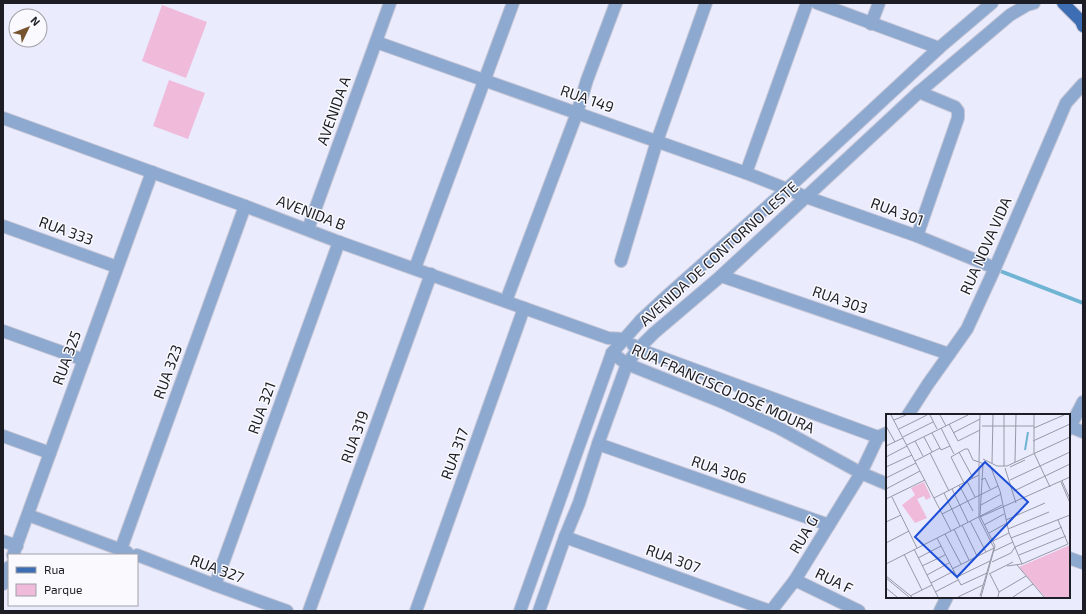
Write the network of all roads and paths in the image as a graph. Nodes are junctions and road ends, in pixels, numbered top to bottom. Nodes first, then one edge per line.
1 (390, 3) edge
2 (513, 3) edge
3 (616, 3) edge
4 (706, 3) edge
5 (807, 3) edge
6 (817, 3) edge
7 (879, 3) edge
8 (992, 3) edge
9 (1034, 3) edge
10 (1063, 3) edge
11 (1068, 3) edge
12 (871, 24) junction
13 (1083, 26) edge
14 (376, 42) junction
15 (939, 48) junction
16 (485, 81) junction
17 (1083, 84) edge
18 (919, 92) junction
19 (577, 113) junction
20 (3, 118) edge
21 (657, 141) junction
22 (152, 172) junction
23 (746, 173) junction
24 (787, 188) junction
25 (806, 197) junction
26 (245, 206) junction
27 (3, 226) edge
28 (308, 229) junction
29 (916, 236) junction
30 (339, 242) junction
31 (621, 261) dead end
32 (117, 267) junction
33 (415, 268) junction
34 (995, 268) junction
35 (431, 274) junction
36 (721, 276) junction
37 (506, 301) junction
38 (524, 308) junction
39 (3, 331) edge
40 (608, 338) junction
41 (624, 339) junction
42 (638, 349) junction
43 (612, 353) junction
44 (949, 354) junction
45 (84, 360) junction
46 (627, 364) junction
47 (1083, 402) edge
48 (909, 414) edge
49 (1070, 428) edge
50 (1083, 432) edge
51 (883, 435) edge
52 (3, 436) edge
53 (598, 444) junction
54 (50, 453) junction
55 (861, 473) junction
56 (886, 484) edge
57 (28, 516) junction
58 (829, 525) junction
59 (565, 537) junction
60 (3, 541) edge
61 (121, 549) junction
62 (15, 551) edge
63 (134, 554) edge
64 (138, 556) edge
65 (1070, 558) edge
66 (1083, 564) edge
67 (8, 570) edge
68 (795, 580) junction
69 (3, 584) edge
70 (215, 585) junction
71 (946, 598) edge
72 (287, 611) edge
73 (309, 611) edge
74 (416, 611) edge
75 (520, 611) edge
76 (539, 611) edge
77 (771, 611) edge
78 (858, 611) edge
79 (940, 611) edge

1 - 14 street, AVENIDA A
2 - 16 street
3 - 19 street
4 - 21 street
5 - 23 street
6 - 12 street
7 - 12 street
8 - 15 street, AVENIDA DE CONTORNO LESTE
9 - 18 street, AVENIDA DE CONTORNO LESTE
10 - 11 main road
10 - 13 main road
12 - 15 street
14 - 16 street, RUA 149
14 - 28 street, AVENIDA A
15 - 24 street, AVENIDA DE CONTORNO LESTE
16 - 19 street, RUA 149
16 - 33 street
17 - 34 street, RUA NOVA VIDA
18 - 25 street, AVENIDA DE CONTORNO LESTE
18 - 29 street
19 - 21 street, RUA 149
19 - 37 street
20 - 22 street, AVENIDA B
21 - 23 street, RUA 149
21 - 31 street
22 - 26 street, AVENIDA B
22 - 32 street, RUA 325
23 - 24 street, RUA 149
24 - 25 street, RUA 301
24 - 41 street, AVENIDA DE CONTORNO LESTE
25 - 29 street, RUA 301
25 - 36 street, AVENIDA DE CONTORNO LESTE
26 - 28 street, AVENIDA B
26 - 61 street, RUA 323
27 - 32 street, RUA 333
28 - 30 street, AVENIDA B
29 - 34 street, RUA 301
30 - 33 street, AVENIDA B
30 - 70 street, RUA 321
32 - 45 street, RUA 325
33 - 35 street, AVENIDA B
34 - 44 street, RUA NOVA VIDA
35 - 37 street, AVENIDA B
35 - 73 street, RUA 319
36 - 42 street, AVENIDA DE CONTORNO LESTE
36 - 44 street, RUA 303
37 - 38 street, AVENIDA B
38 - 40 street, AVENIDA B
38 - 74 street, RUA 317
39 - 45 street
40 - 41 street, AVENIDA B
40 - 43 street
41 - 42 street, RUA FRANCISCO JOSÉ MOURA
41 - 43 street, AVENIDA DE CONTORNO LESTE
42 - 46 street, AVENIDA DE CONTORNO LESTE
42 - 51 street, RUA FRANCISCO JOSÉ MOURA
43 - 46 street, RUA FRANCISCO JOSÉ MOURA
43 - 75 street, AVENIDA DE CONTORNO LESTE
44 - 48 street, RUA NOVA VIDA
45 - 54 street, RUA 325
46 - 53 street, AVENIDA DE CONTORNO LESTE
46 - 55 street, RUA FRANCISCO JOSÉ MOURA
47 - 49 street
49 - 50 street
51 - 55 street
52 - 54 street
53 - 58 street, RUA 306
53 - 59 street, AVENIDA DE CONTORNO LESTE
54 - 57 street, RUA 325
55 - 56 street, RUA FRANCISCO JOSÉ MOURA
55 - 58 street, RUA G
57 - 61 street, RUA 327
57 - 62 street, RUA 325
58 - 68 street, RUA G
59 - 76 street, AVENIDA DE CONTORNO LESTE
59 - 77 street, RUA 307
60 - 62 street
61 - 63 street, RUA 327
64 - 70 street, RUA 327
65 - 66 street
67 - 69 street
68 - 77 street, RUA G
68 - 78 street, RUA F
70 - 72 street, RUA 327
71 - 79 street

